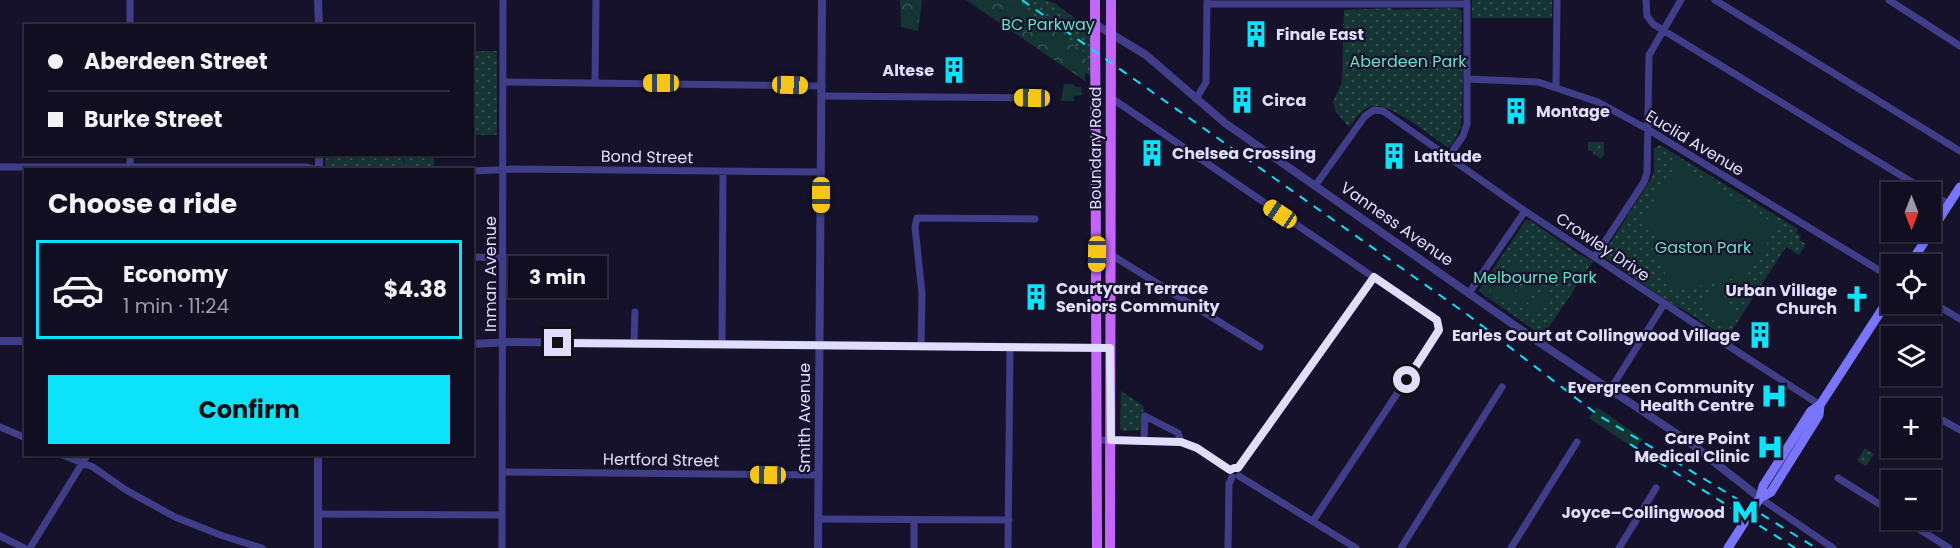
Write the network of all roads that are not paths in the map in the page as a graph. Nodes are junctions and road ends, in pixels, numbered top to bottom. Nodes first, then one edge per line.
1 (130, 0) edge
2 (318, 0) edge
3 (503, 0) edge
4 (596, 0) edge
5 (822, 0) edge
6 (1095, 0) edge
7 (1110, 0) edge
8 (1557, 0) edge
9 (1646, 0) edge
10 (1681, 0) edge
11 (1715, 0) edge
12 (1889, 0) edge
13 (1207, 2) edge
14 (1293, 2) edge
15 (1378, 2) edge
16 (1467, 2) edge
17 (130, 24) edge
18 (319, 24) edge
19 (1095, 24) junction
20 (1662, 29) junction
21 (1111, 34) junction
22 (1960, 46) edge
23 (1467, 79) junction
24 (503, 82) junction
25 (595, 83) junction
26 (822, 86) junction
27 (1556, 87) junction
28 (822, 96) junction
29 (1110, 97) junction
30 (1196, 99) junction
31 (1047, 102) dead end
32 (1648, 130) junction
33 (1960, 151) edge
34 (1449, 156) junction
35 (0, 167) edge
36 (130, 168) edge
37 (310, 168) edge
38 (503, 170) junction
39 (474, 171) edge
40 (723, 172) junction
41 (821, 172) junction
42 (1911, 182) edge
43 (1316, 186) junction
44 (1960, 187) edge
45 (1941, 200) edge
46 (1949, 204) junction
47 (1525, 211) junction
48 (1035, 219) dead end
49 (1097, 254) junction
50 (1110, 254) junction
51 (1916, 254) edge
52 (474, 257) edge
53 (1595, 257) junction
54 (503, 258) junction
55 (1881, 271) edge
56 (1374, 277) junction
57 (1469, 293) junction
58 (1664, 304) junction
59 (1941, 308) edge
60 (1881, 311) edge
61 (635, 312) dead end
62 (1960, 319) edge
63 (0, 341) edge
64 (24, 341) edge
65 (503, 343) junction
66 (634, 343) junction
67 (474, 344) edge
68 (722, 344) junction
69 (819, 345) junction
70 (921, 346) junction
71 (1010, 347) junction
72 (1096, 348) junction
73 (1110, 348) junction
74 (1260, 348) dead end
75 (1502, 387) dead end
76 (1610, 390) junction
77 (1820, 405) junction
78 (1941, 419) edge
79 (0, 427) edge
80 (1960, 430) edge
81 (24, 437) edge
82 (1096, 440) junction
83 (1111, 440) junction
84 (1144, 440) junction
85 (1181, 442) junction
86 (1577, 442) dead end
87 (65, 456) edge
88 (87, 456) edge
89 (318, 456) edge
90 (83, 464) junction
91 (503, 472) junction
92 (1235, 473) junction
93 (819, 475) junction
94 (1838, 478) dead end
95 (1656, 488) dead end
96 (1760, 498) junction
97 (1881, 505) edge
98 (318, 514) junction
99 (502, 515) junction
100 (818, 519) junction
101 (914, 520) junction
102 (1009, 520) junction
103 (1313, 521) junction
104 (1920, 530) edge
105 (0, 536) edge
106 (24, 548) edge
107 (30, 548) edge
108 (262, 548) edge
109 (318, 548) edge
110 (502, 548) edge
111 (818, 548) edge
112 (914, 548) edge
113 (1008, 548) edge
114 (1097, 548) edge
115 (1110, 548) edge
116 (1228, 548) edge
117 (1356, 548) edge
118 (1401, 548) edge
119 (1511, 548) edge
120 (1619, 548) edge
121 (1728, 548) edge
122 (1833, 548) edge
123 (1949, 548) edge

1 - 17 street
2 - 18 street
3 - 24 street, Inman Avenue
4 - 25 street
5 - 26 street, Smith Avenue
6 - 19 main road, Boundary Road
7 - 21 main road, Boundary Road
8 - 27 street
9 - 20 street
10 - 20 street
11 - 33 street
12 - 22 street
13 - 14 street
13 - 30 street
14 - 15 street
15 - 16 street
16 - 23 street
19 - 21 street, Vanness Avenue
19 - 49 main road, Boundary Road
20 - 32 street
20 - 42 street
21 - 29 main road, Boundary Road
21 - 30 street, Vanness Avenue
23 - 27 street, Euclid Avenue
23 - 34 street
24 - 25 street
24 - 38 street, Inman Avenue
25 - 26 street
26 - 28 street, Smith Avenue
27 - 32 street, Euclid Avenue
28 - 31 street
28 - 41 street, Smith Avenue
29 - 50 main road, Boundary Road
29 - 56 street
30 - 43 street, Vanness Avenue
32 - 53 street
32 - 55 street, Euclid Avenue
34 - 43 street, Crowley Drive
34 - 47 street, Crowley Drive
35 - 36 street
36 - 37 street
38 - 39 street, Bond Street
38 - 40 street, Bond Street
38 - 54 street, Inman Avenue
40 - 41 street, Bond Street
40 - 68 street
41 - 69 street, Smith Avenue
43 - 57 street, Vanness Avenue
44 - 46 main road
45 - 46 street
46 - 51 main road
47 - 53 street, Crowley Drive
47 - 57 street
48 - 70 street
49 - 50 street
49 - 72 main road, Boundary Road
50 - 73 main road, Boundary Road
50 - 74 street
52 - 54 street
53 - 58 street, Crowley Drive
54 - 65 street, Inman Avenue
56 - 92 street
56 - 103 street
57 - 76 street, Vanness Avenue
58 - 76 street
58 - 77 street, Crowley Drive
59 - 62 street
60 - 77 main road
61 - 66 street
63 - 64 street
65 - 66 street
65 - 67 street
65 - 91 street, Inman Avenue
66 - 68 street
68 - 69 street
69 - 70 street
69 - 93 street, Smith Avenue
70 - 71 street
71 - 72 street
71 - 102 street
72 - 73 street
72 - 82 main road, Boundary Road
73 - 83 main road, Boundary Road
75 - 118 street
76 - 96 street, Vanness Avenue
77 - 96 main road
78 - 80 street
79 - 81 street
82 - 83 street
82 - 114 main road, Boundary Road
83 - 84 street
83 - 115 main road, Boundary Road
84 - 85 street
84 - 85 street
85 - 92 street
86 - 119 street
87 - 90 street
88 - 90 street
89 - 98 street
90 - 107 street
90 - 108 street
91 - 93 street, Hertford Street
91 - 99 street, Inman Avenue
92 - 103 street
92 - 116 street
93 - 100 street, Smith Avenue
94 - 97 street
95 - 120 street
96 - 121 main road
96 - 122 street, Vanness Avenue
98 - 99 street
98 - 109 street
99 - 110 street, Inman Avenue
100 - 101 street
100 - 111 street, Smith Avenue
101 - 102 street
101 - 112 street
102 - 113 street
103 - 117 street
104 - 123 street
105 - 106 street

